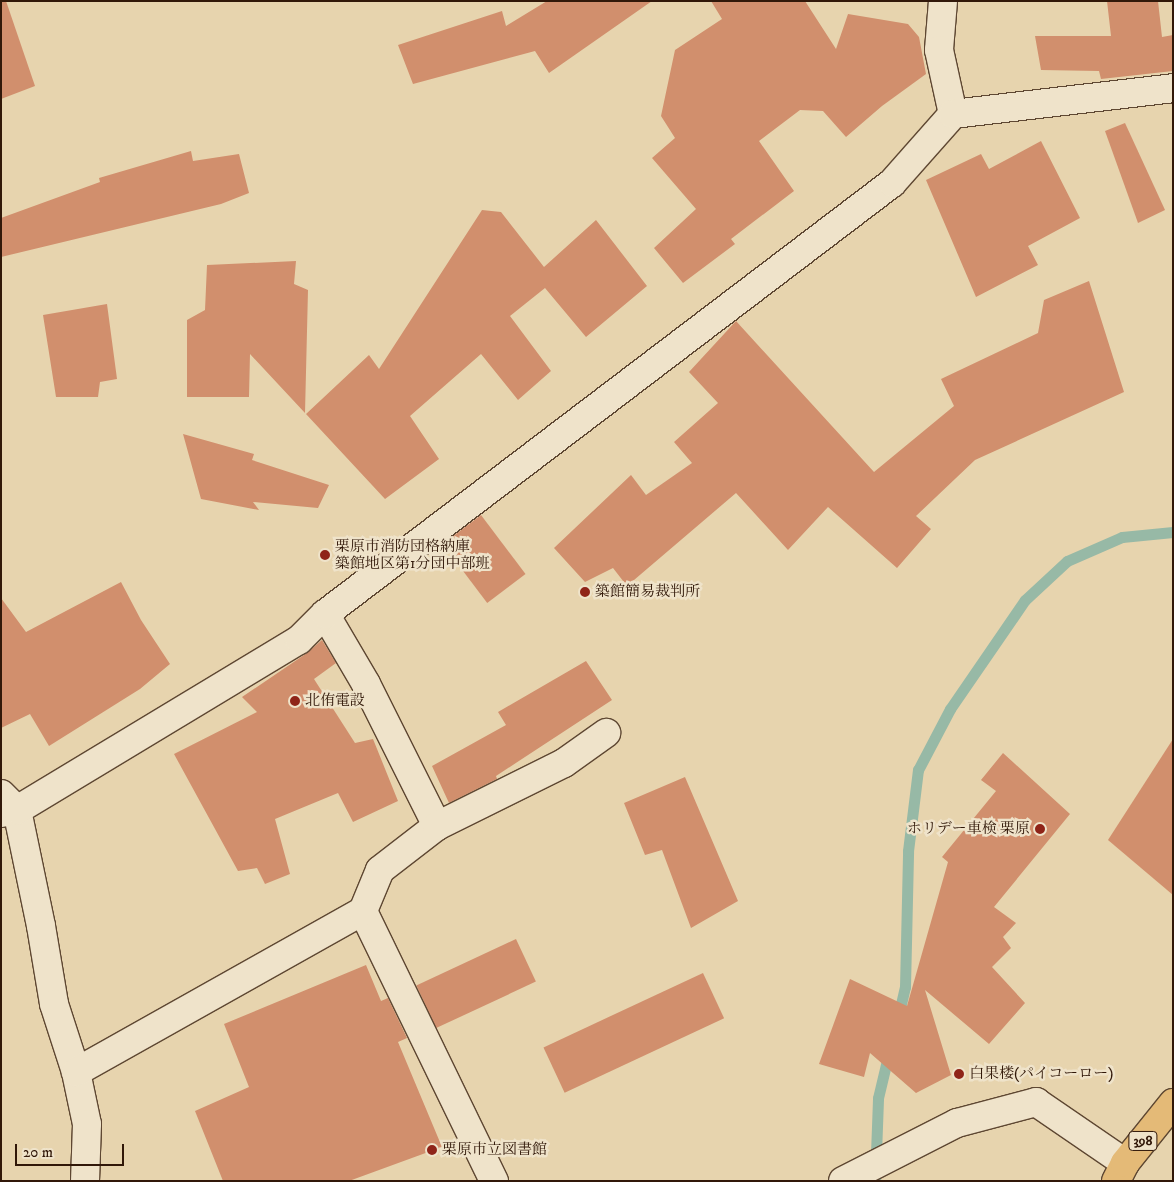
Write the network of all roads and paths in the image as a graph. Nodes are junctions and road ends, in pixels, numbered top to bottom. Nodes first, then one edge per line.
1 (943, 1) edge
2 (1173, 88) edge
3 (953, 114) junction
4 (325, 614) junction
5 (606, 733) dead end
6 (7, 805) edge
7 (437, 826) junction
8 (363, 911) junction
9 (76, 1072) junction
10 (1173, 1103) edge
11 (1121, 1172) edge
12 (847, 1178) edge
13 (86, 1181) edge
14 (494, 1181) edge

1 - 3 street
2 - 3 street
3 - 4 street
4 - 6 street
4 - 7 street
5 - 7 street
6 - 9 street
7 - 8 street
8 - 9 street
8 - 14 street
9 - 13 street
10 - 11 highway, 398
11 - 12 street

